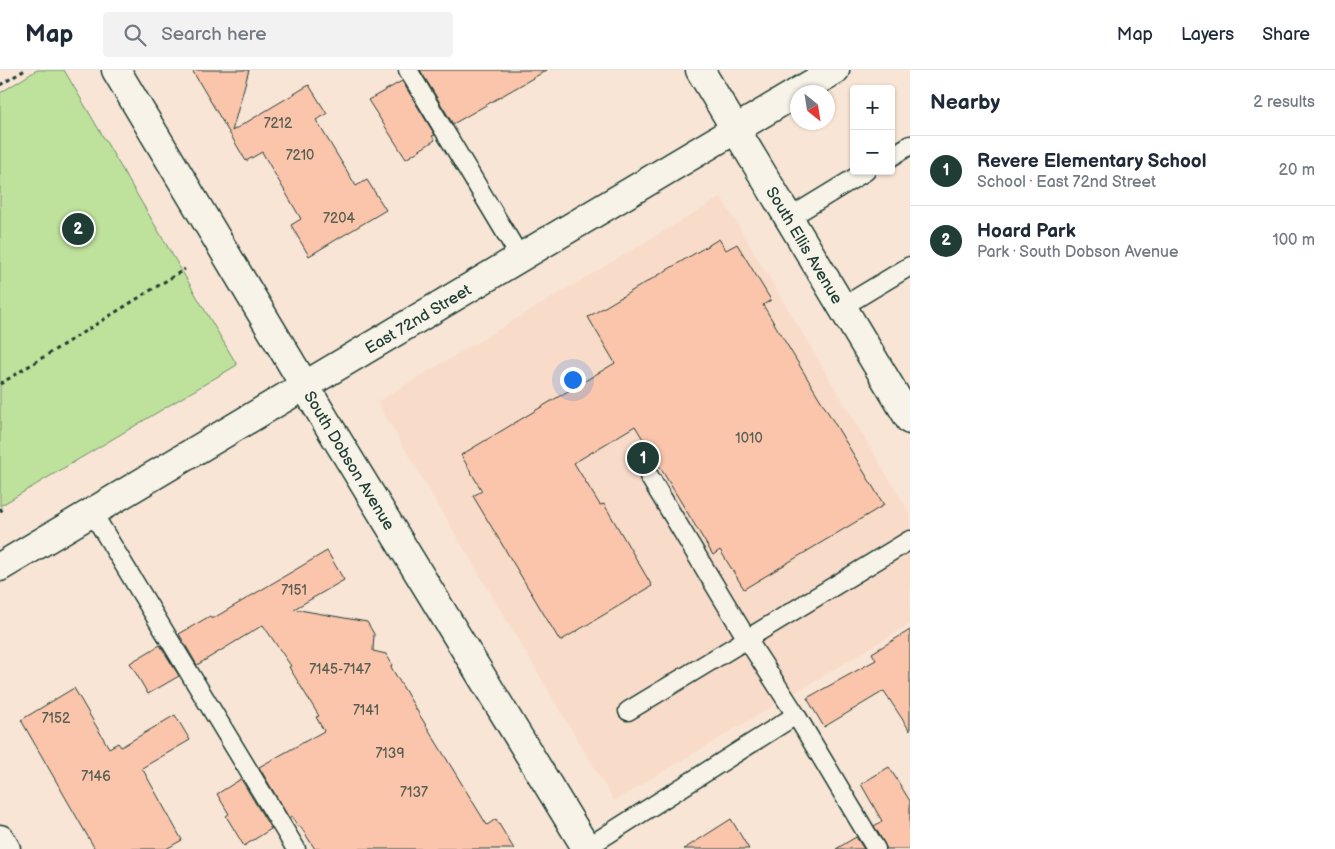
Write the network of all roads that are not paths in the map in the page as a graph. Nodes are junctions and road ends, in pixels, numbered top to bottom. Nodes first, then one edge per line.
1 (116, 70) edge
2 (408, 70) edge
3 (700, 70) edge
4 (835, 70) edge
5 (736, 129) junction
6 (910, 145) edge
7 (895, 154) edge
8 (859, 175) edge
9 (788, 218) junction
10 (520, 257) junction
11 (910, 266) edge
12 (842, 306) junction
13 (304, 386) junction
14 (910, 420) edge
15 (649, 476) dead end
16 (92, 512) junction
17 (910, 540) edge
18 (0, 567) edge
19 (747, 639) junction
20 (628, 710) dead end
21 (796, 715) junction
22 (0, 839) edge
23 (586, 848) edge
24 (6, 849) edge
25 (296, 849) edge
26 (876, 849) edge

1 - 13 street, South Dobson Avenue
2 - 10 lane
3 - 5 street, South Ellis Avenue
4 - 5 street, East 72nd Street
5 - 9 street, South Ellis Avenue
5 - 10 street, East 72nd Street
6 - 7 lane
8 - 9 lane
9 - 12 street, South Ellis Avenue
10 - 13 street, East 72nd Street
11 - 12 lane
12 - 14 street, South Ellis Avenue
13 - 16 street, East 72nd Street
13 - 23 street, South Dobson Avenue
15 - 19 lane
16 - 18 street, East 72nd Street
16 - 25 lane
17 - 19 lane
19 - 20 lane
19 - 21 lane
21 - 23 lane
21 - 26 lane
22 - 24 street

